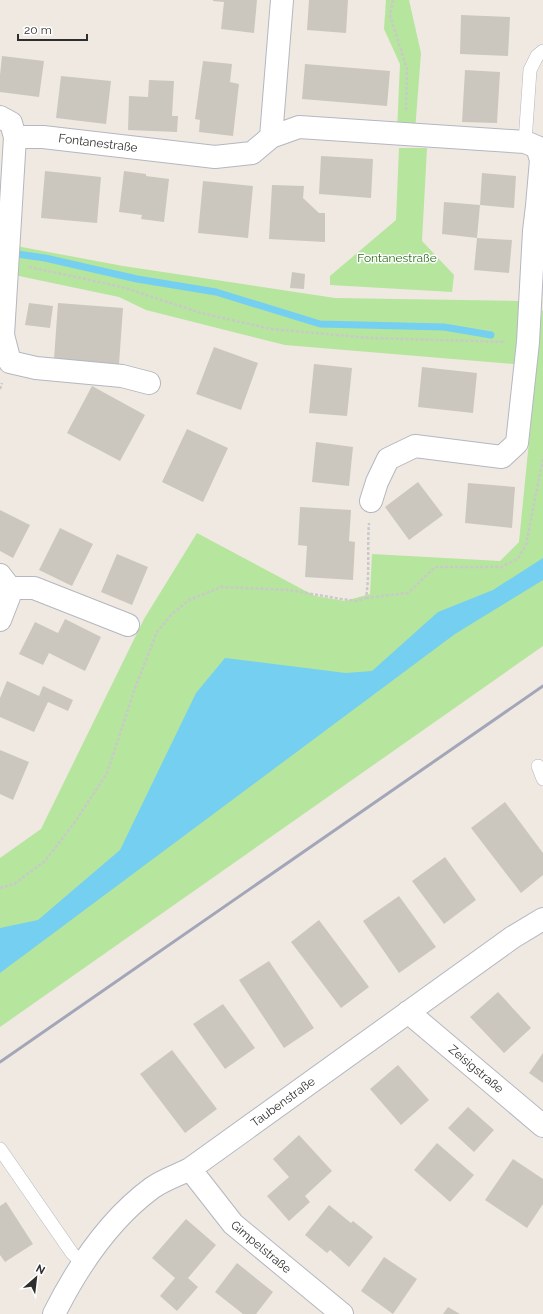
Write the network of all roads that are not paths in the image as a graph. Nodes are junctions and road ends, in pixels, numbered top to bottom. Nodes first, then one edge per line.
1 (282, 0) edge
2 (543, 51) edge
3 (0, 117) edge
4 (15, 137) junction
5 (270, 137) junction
6 (525, 142) junction
7 (540, 206) edge
8 (4, 270) edge
9 (149, 383) dead end
10 (371, 501) road end
11 (5, 582) edge
12 (0, 620) edge
13 (128, 625) dead end
14 (538, 766) dead end
15 (543, 779) edge
16 (543, 919) edge
17 (408, 1012) junction
18 (543, 1126) edge
19 (0, 1150) edge
20 (190, 1169) junction
21 (83, 1264) junction
22 (54, 1314) edge
23 (342, 1314) edge

1 - 5 street
2 - 6 lane
3 - 4 street
4 - 5 street, Fontanestraße
4 - 8 street
5 - 6 street, Fontanestraße
6 - 7 street
7 - 10 street
8 - 9 street
11 - 12 street
11 - 13 street
14 - 15 lane
16 - 17 street, Taubenstraße
17 - 18 street, Zeisigstraße
17 - 20 street, Taubenstraße
19 - 21 lane
20 - 21 street, Taubenstraße
20 - 23 street, Gimpelstraße
21 - 22 street, Taubenstraße

